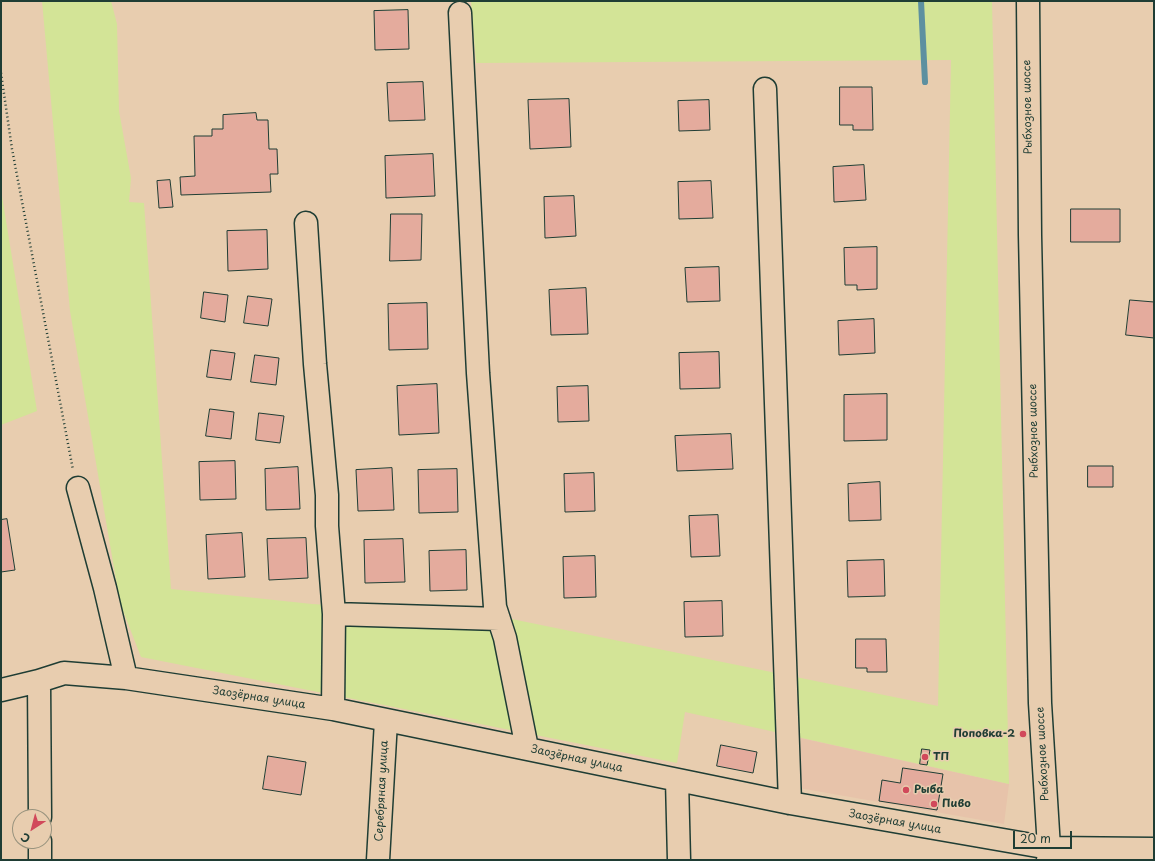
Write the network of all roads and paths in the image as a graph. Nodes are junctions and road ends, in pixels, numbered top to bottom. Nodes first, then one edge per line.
1 (1028, 1) edge
2 (460, 13) dead end
3 (1, 73) edge
4 (765, 89) dead end
5 (306, 223) dead end
6 (78, 488) joint
7 (334, 614) junction
8 (498, 620) junction
9 (126, 678) junction
10 (39, 681) junction
11 (1, 690) edge
12 (333, 709) junction
13 (386, 721) junction
14 (527, 748) junction
15 (677, 780) junction
16 (790, 804) junction
17 (40, 809) edge
18 (40, 849) edge
19 (1154, 849) edge
20 (1049, 854) edge
21 (40, 860) edge
22 (378, 860) edge
23 (679, 860) edge

1 - 20 street, Рыбхозное шоссе
2 - 8 street
3 - 6 path
4 - 16 street
5 - 7 street
6 - 9 street
7 - 8 street
7 - 12 street
8 - 14 street
9 - 10 street, Заозёрная улица
9 - 12 street, Заозёрная улица
10 - 11 street, Заозёрная улица
10 - 17 street
12 - 13 street, Заозёрная улица
13 - 14 street, Заозёрная улица
13 - 22 street, Серебряная улица
14 - 15 street, Заозёрная улица
15 - 16 street, Заозёрная улица
15 - 23 street
16 - 20 street, Заозёрная улица
18 - 21 street
19 - 20 street, Заозёрная улица

